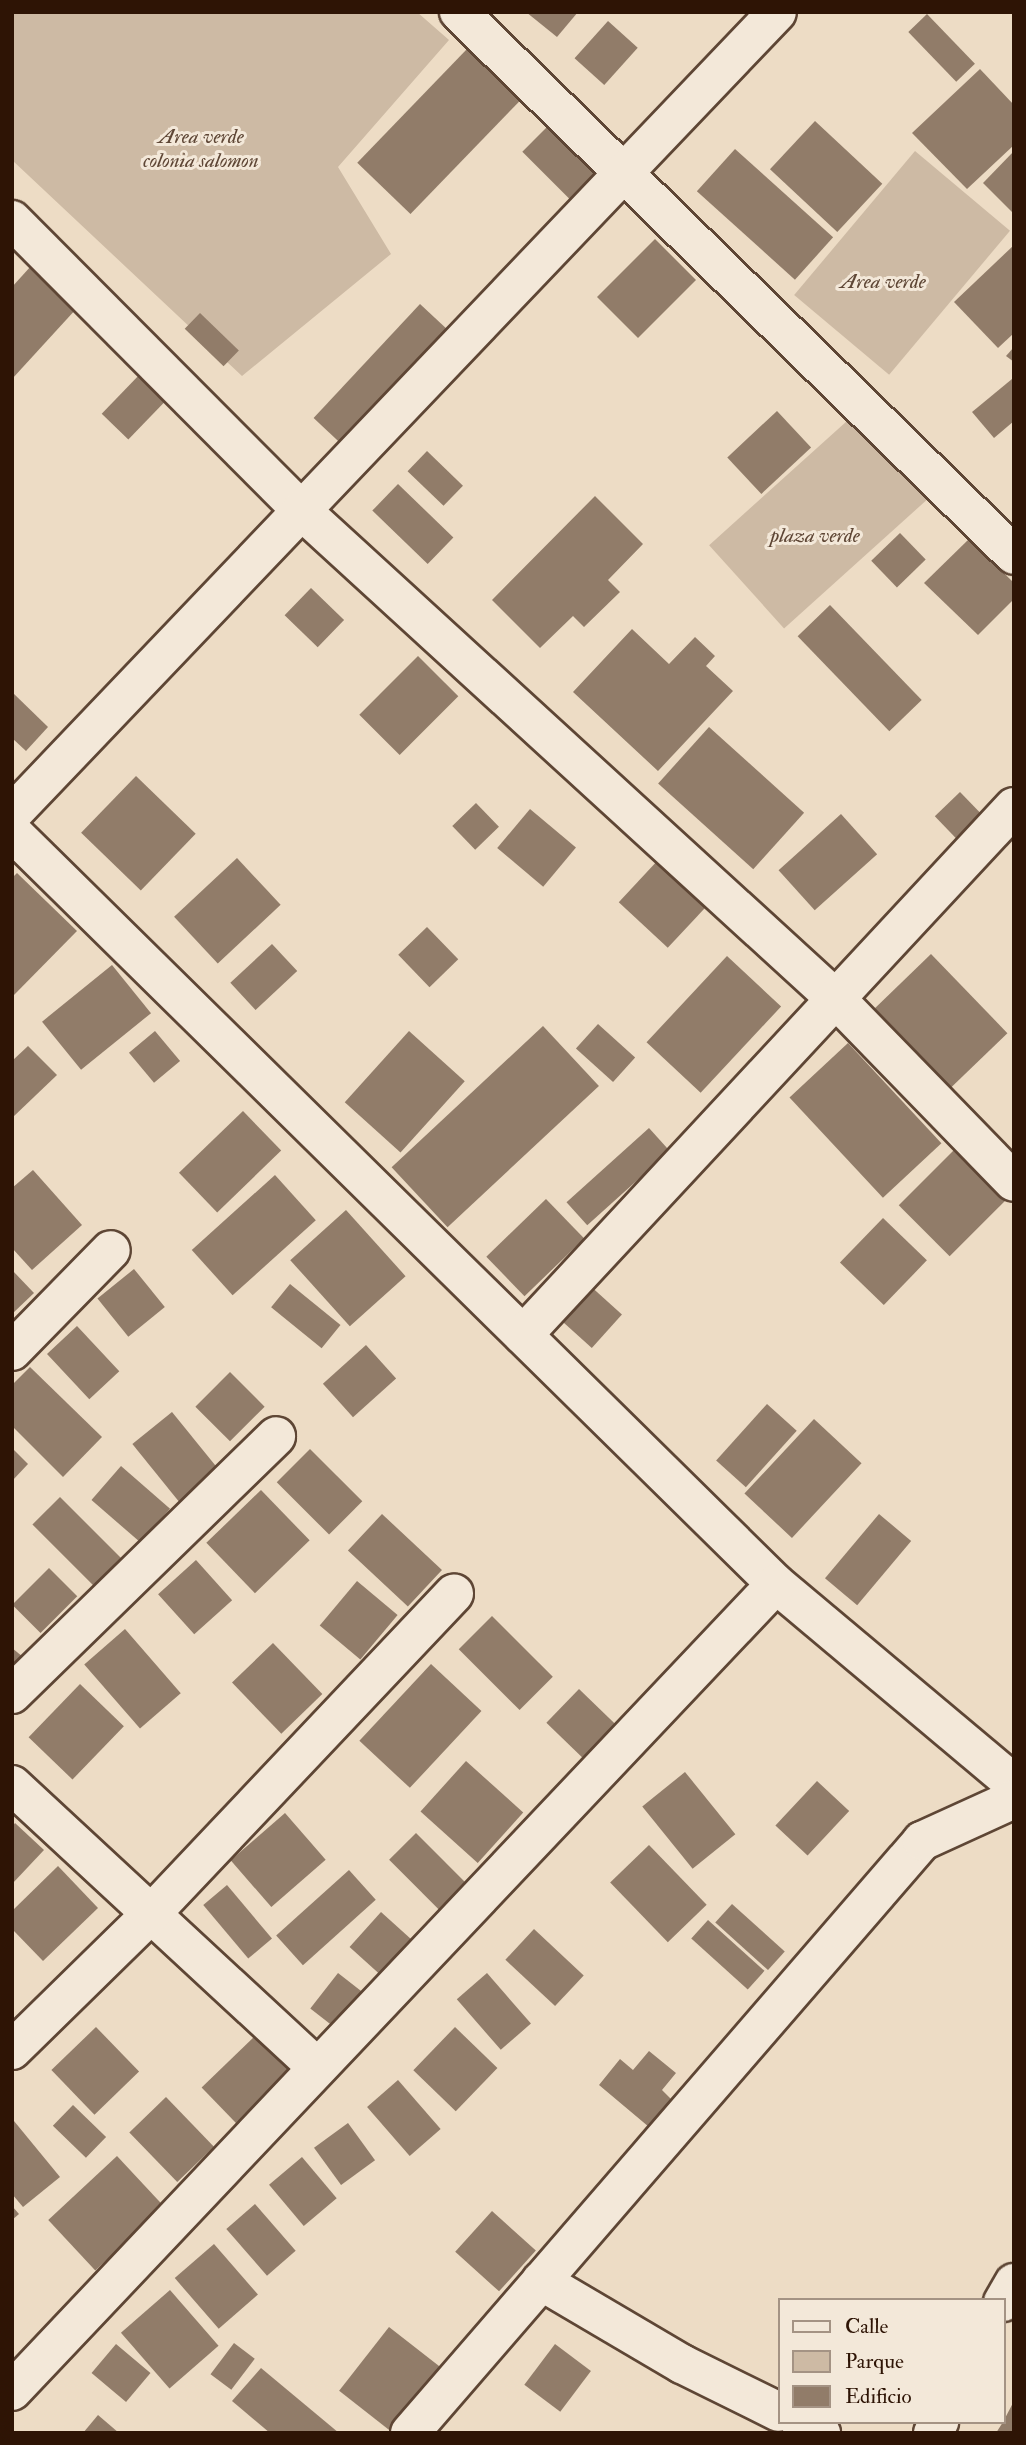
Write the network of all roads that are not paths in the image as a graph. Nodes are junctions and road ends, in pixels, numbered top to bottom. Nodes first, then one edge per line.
1 (459, 12) edge
2 (777, 12) edge
3 (623, 172) junction
4 (12, 220) edge
5 (302, 510) junction
6 (1014, 555) edge
7 (1014, 807) edge
8 (12, 814) edge
9 (12, 832) edge
10 (838, 1001) junction
11 (1014, 1182) edge
12 (111, 1250) dead end
13 (523, 1335) junction
14 (12, 1351) edge
15 (276, 1436) dead end
16 (776, 1584) junction
17 (454, 1594) dead end
18 (12, 1693) edge
19 (1014, 1784) edge
20 (12, 1785) edge
21 (1014, 1799) edge
22 (151, 1914) junction
23 (12, 2050) edge
24 (317, 2067) junction
25 (541, 2281) junction
26 (1014, 2283) edge
27 (1005, 2299) edge
28 (12, 2391) edge
29 (778, 2412) edge
30 (804, 2424) edge
31 (410, 2433) edge
32 (821, 2433) edge

1 - 3 street
2 - 3 street
3 - 5 street
3 - 6 street
4 - 5 street
5 - 8 street
5 - 10 street
7 - 10 street
9 - 13 street
10 - 11 street
10 - 13 street
12 - 14 street
13 - 16 street
15 - 18 street
16 - 19 street
16 - 24 street
17 - 22 street
20 - 22 street
21 - 25 street
22 - 23 street
22 - 24 street
24 - 28 street
25 - 29 street
25 - 31 street
26 - 27 street
30 - 32 street

